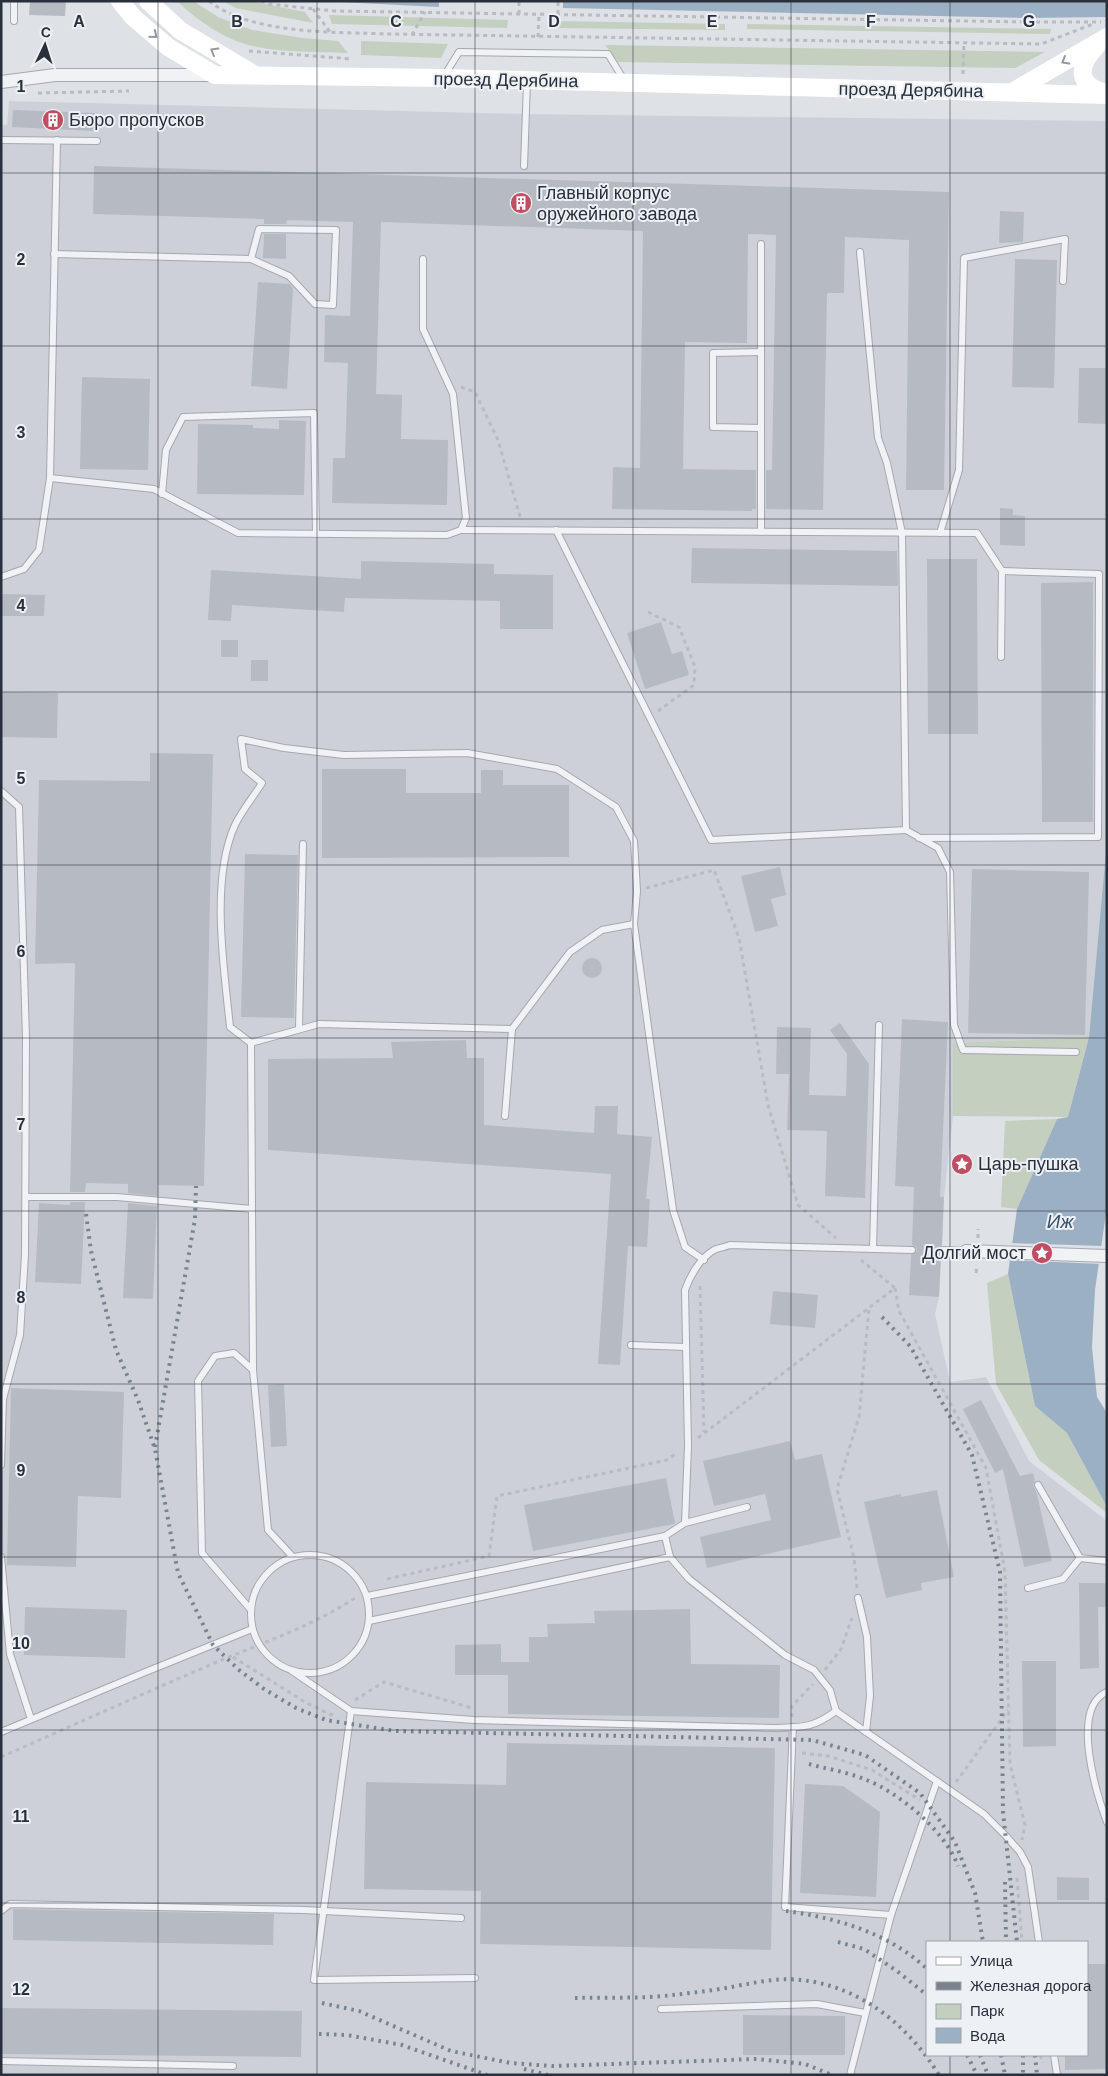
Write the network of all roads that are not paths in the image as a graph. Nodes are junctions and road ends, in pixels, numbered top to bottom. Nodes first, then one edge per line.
1 (14, 1) edge
2 (120, 1) edge
3 (148, 1) edge
4 (14, 21) dead end
5 (1105, 32) edge
6 (215, 75) junction
7 (256, 76) junction
8 (443, 78) junction
9 (526, 80) junction
10 (1, 82) edge
11 (626, 83) junction
12 (1012, 92) junction
13 (1107, 94) edge
14 (1, 140) edge
15 (56, 140) junction
16 (97, 141) dead end
17 (524, 166) dead end
18 (761, 244) dead end
19 (860, 252) dead end
20 (54, 254) junction
21 (251, 259) junction
22 (423, 259) dead end
23 (1063, 281) dead end
24 (761, 352) junction
25 (761, 428) junction
26 (50, 478) junction
27 (162, 494) junction
28 (461, 530) junction
29 (556, 530) junction
30 (761, 532) junction
31 (902, 533) junction
32 (940, 533) junction
33 (316, 534) junction
34 (1002, 571) junction
35 (1, 577) edge
36 (1001, 657) dead end
37 (1, 791) edge
38 (906, 830) junction
39 (919, 838) junction
40 (304, 844) dead end
41 (634, 924) junction
42 (879, 1025) dead end
43 (512, 1028) junction
44 (299, 1029) junction
45 (251, 1043) junction
46 (1076, 1052) dead end
47 (505, 1116) dead end
48 (26, 1197) junction
49 (252, 1210) junction
50 (873, 1249) junction
51 (912, 1250) dead end
52 (942, 1250) dead end
53 (966, 1251) joint
54 (1107, 1256) edge
55 (704, 1260) junction
56 (631, 1345) dead end
57 (685, 1347) junction
58 (253, 1370) junction
59 (1, 1465) edge
60 (1038, 1485) dead end
61 (748, 1507) dead end
62 (685, 1523) junction
63 (665, 1536) junction
64 (292, 1556) junction
65 (1, 1557) edge
66 (670, 1557) junction
67 (1080, 1558) junction
68 (1107, 1561) edge
69 (1028, 1588) dead end
70 (366, 1594) junction
71 (858, 1598) road end
72 (251, 1610) junction
73 (369, 1621) junction
74 (252, 1629) junction
75 (292, 1671) junction
76 (1107, 1692) edge
77 (836, 1711) junction
78 (351, 1712) junction
79 (32, 1719) junction
80 (793, 1727) junction
81 (1, 1732) edge
82 (866, 1732) junction
83 (937, 1781) junction
84 (1107, 1822) edge
85 (1, 1911) edge
86 (323, 1911) junction
87 (891, 1915) junction
88 (461, 1918) dead end
89 (1038, 1941) edge
90 (475, 1978) dead end
91 (661, 2009) dead end
92 (866, 2013) junction
93 (1054, 2056) edge
94 (1, 2061) edge
95 (233, 2066) dead end
96 (850, 2075) edge
97 (1057, 2075) edge

1 - 4 lane
2 -> 6 main road
7 -> 3 main road
5 -> 12 main road
5 - 13 main road
6 - 7 main road, проезд Дерябина
6 - 10 street, проезд Дерябина
7 - 8 main road, проезд Дерябина
8 - 9 main road, проезд Дерябина
8 - 11 lane
9 - 11 main road, проезд Дерябина
9 - 17 lane
11 - 12 main road, проезд Дерябина
12 - 13 main road, проезд Дерябина
14 - 15 lane
15 - 16 lane
15 - 20 lane
18 - 24 lane
19 - 31 lane
20 - 21 lane
20 - 26 lane
21 - 21 lane
22 - 28 lane
23 - 32 lane
24 - 25 lane
24 - 25 lane
25 - 30 lane
26 - 27 lane
26 - 35 lane
27 - 33 lane
27 - 33 lane
28 - 29 lane
28 - 33 lane
29 - 30 lane
29 - 38 lane
30 - 31 lane
31 - 32 lane
31 - 38 lane
32 - 34 lane
34 - 36 lane
34 - 39 lane
37 - 48 lane
38 - 39 lane
39 - 46 lane
40 - 44 lane
41 - 43 lane
41 - 45 lane
41 - 55 lane
42 - 50 lane
43 - 44 lane
43 - 47 lane
44 - 45 lane
45 - 49 lane
48 - 49 lane
48 - 59 lane
49 - 58 lane
50 - 51 lane
50 - 55 lane
52 - 53 lane
53 - 54 street
55 - 57 lane
56 - 57 lane
57 - 62 lane
58 - 64 lane
58 - 72 lane
60 - 67 lane
61 - 62 lane
62 - 63 lane
63 - 66 lane
63 - 70 lane
64 - 70 lane
64 - 72 lane
65 - 79 lane
66 - 73 lane
66 - 77 lane
67 - 68 lane
67 - 69 lane
70 - 73 lane
71 - 82 lane
72 - 74 lane
73 - 75 lane
74 - 75 lane
74 - 79 lane
75 - 78 lane
76 - 84 lane
77 - 80 lane
77 - 82 lane
78 - 80 lane
78 - 86 lane
79 - 81 lane
80 - 87 lane
82 - 83 lane
83 - 87 lane
83 - 89 lane
85 - 86 lane
86 - 88 lane
86 - 90 lane
87 - 92 lane
91 - 92 lane
92 - 96 lane
93 - 97 lane
94 - 95 lane

